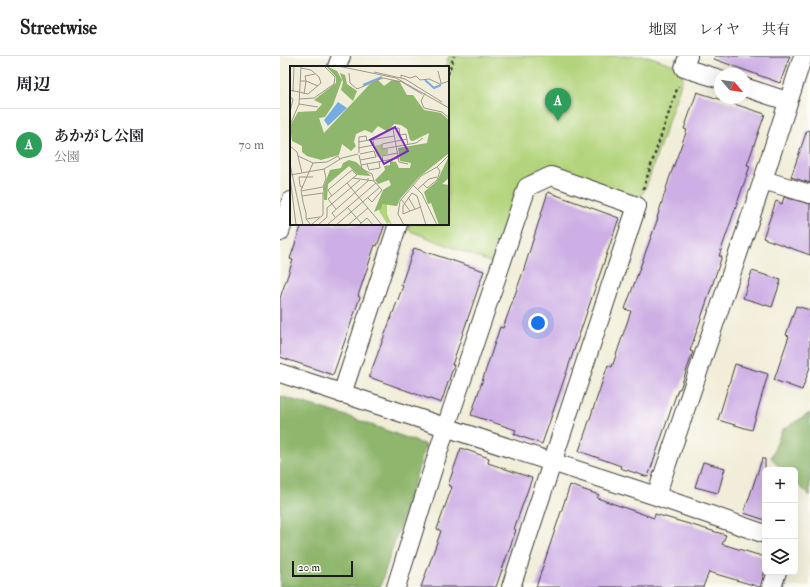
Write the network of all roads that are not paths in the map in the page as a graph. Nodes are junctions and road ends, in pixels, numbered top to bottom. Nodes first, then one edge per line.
1 (341, 56) edge
2 (803, 56) edge
3 (686, 62) edge
4 (337, 66) edge
5 (714, 76) edge
6 (750, 89) edge
7 (788, 101) junction
8 (763, 180) junction
9 (810, 194) edge
10 (290, 204) edge
11 (398, 225) edge
12 (280, 232) edge
13 (280, 373) edge
14 (342, 394) junction
15 (446, 427) junction
16 (552, 463) junction
17 (656, 496) junction
18 (762, 533) edge
19 (775, 575) edge
20 (396, 587) edge
21 (511, 587) edge
22 (772, 587) edge

1 - 4 street
2 - 7 street
3 - 5 street
6 - 7 street
7 - 8 street
8 - 9 street
8 - 17 street
10 - 12 street
11 - 14 street
13 - 14 street
14 - 15 street
15 - 16 street
15 - 16 street
15 - 20 street
16 - 17 street
16 - 21 street
17 - 18 street
19 - 22 street

